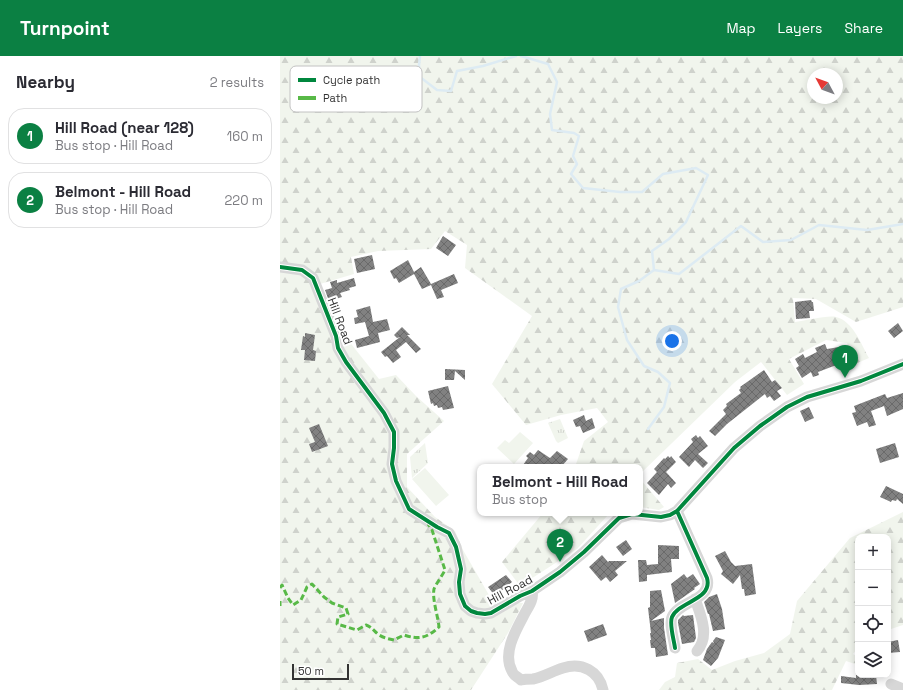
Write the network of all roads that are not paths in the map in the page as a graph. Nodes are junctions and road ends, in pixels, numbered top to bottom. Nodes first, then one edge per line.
1 (280, 267) edge
2 (903, 364) edge
3 (677, 511) junction
4 (643, 515) edge
5 (623, 516) edge
6 (532, 590) junction
7 (695, 599) junction
8 (675, 648) dead end
9 (697, 651) dead end
10 (891, 684) dead end
11 (903, 689) edge
12 (603, 690) edge

1 - 6 street, Hill Road
2 - 3 street
3 - 4 street, Hill Road
3 - 7 street
5 - 6 street, Hill Road
6 - 12 street
7 - 8 street
7 - 9 street
10 - 11 street

